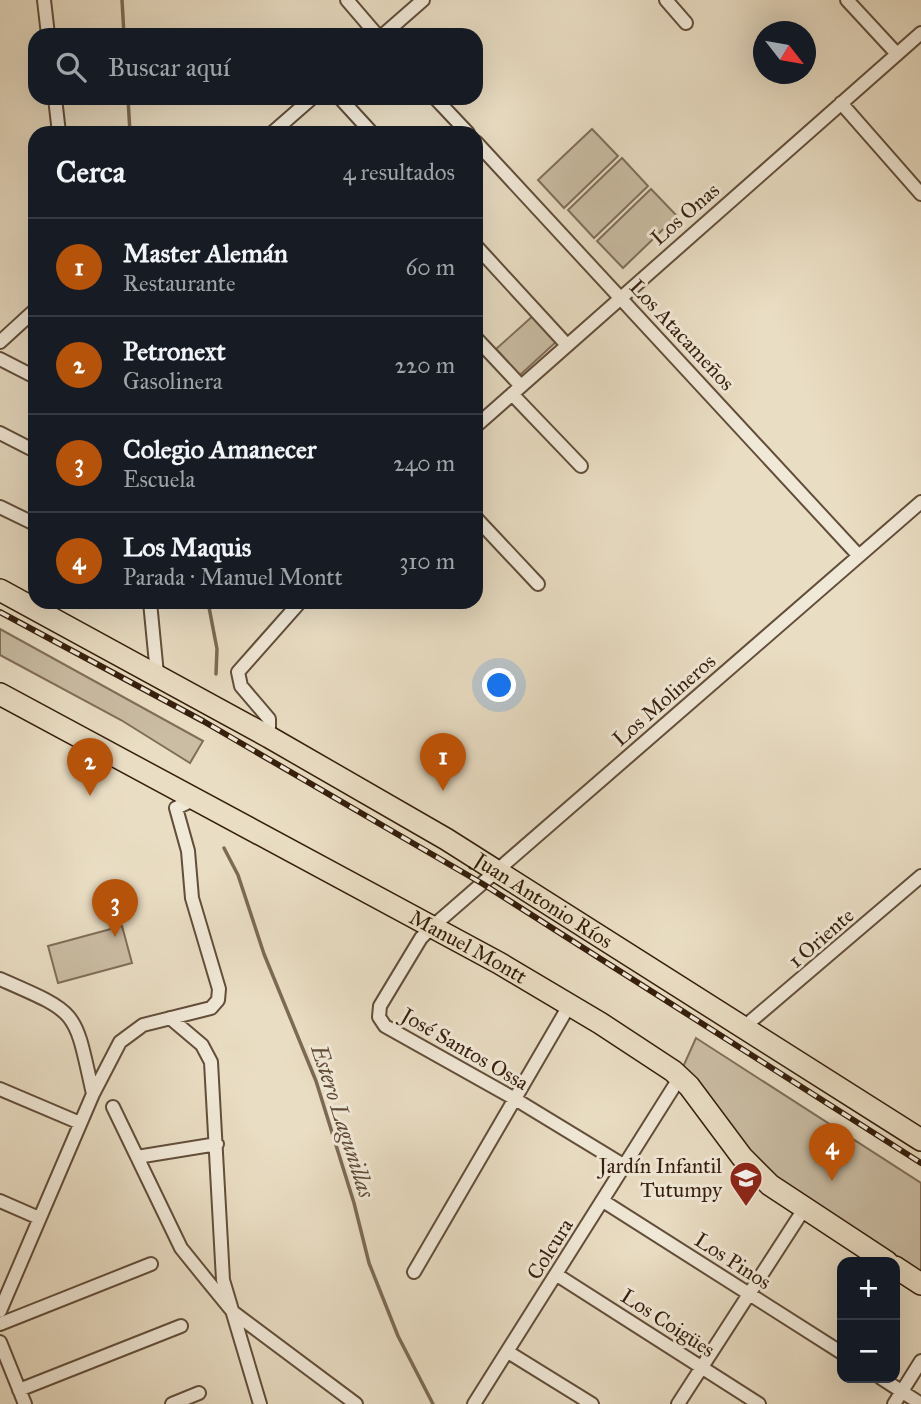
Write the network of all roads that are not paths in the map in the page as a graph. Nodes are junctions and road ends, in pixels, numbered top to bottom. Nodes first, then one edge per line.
1 (44, 0) edge
2 (347, 0) edge
3 (423, 0) edge
4 (666, 0) edge
5 (847, 0) edge
6 (686, 23) dead end
7 (47, 28) edge
8 (371, 28) edge
9 (391, 28) edge
10 (921, 33) edge
11 (897, 54) junction
12 (841, 103) junction
13 (56, 105) edge
14 (305, 105) edge
15 (346, 105) edge
16 (442, 105) edge
17 (58, 126) edge
18 (285, 126) edge
19 (366, 126) edge
20 (461, 126) edge
21 (483, 149) edge
22 (921, 194) edge
23 (483, 254) edge
24 (620, 296) junction
25 (28, 316) edge
26 (0, 342) edge
27 (566, 344) junction
28 (483, 347) edge
29 (0, 359) edge
30 (28, 373) edge
31 (516, 390) junction
32 (483, 420) edge
33 (0, 433) edge
34 (28, 447) edge
35 (581, 466) dead end
36 (921, 502) edge
37 (0, 507) edge
38 (28, 521) edge
39 (483, 525) edge
40 (859, 556) junction
41 (538, 584) dead end
42 (0, 590) edge
43 (28, 605) edge
44 (36, 609) edge
45 (151, 609) edge
46 (294, 609) edge
47 (157, 674) junction
48 (0, 694) edge
49 (269, 737) junction
50 (195, 799) junction
51 (498, 871) junction
52 (921, 876) edge
53 (432, 927) junction
54 (0, 979) edge
55 (570, 1004) junction
56 (170, 1018) junction
57 (744, 1027) junction
58 (680, 1077) junction
59 (0, 1089) edge
60 (93, 1094) junction
61 (515, 1099) junction
62 (113, 1107) dead end
63 (80, 1123) junction
64 (921, 1140) edge
65 (217, 1144) junction
66 (137, 1157) junction
67 (625, 1166) junction
68 (603, 1200) junction
69 (0, 1201) edge
70 (804, 1209) junction
71 (39, 1218) junction
72 (879, 1257) edge
73 (150, 1264) dead end
74 (900, 1270) edge
75 (414, 1272) dead end
76 (557, 1275) junction
77 (921, 1284) edge
78 (749, 1294) junction
79 (0, 1311) edge
80 (233, 1312) junction
81 (0, 1324) edge
82 (181, 1325) dead end
83 (0, 1342) edge
84 (837, 1350) edge
85 (509, 1352) junction
86 (921, 1361) edge
87 (702, 1368) junction
88 (889, 1383) edge
89 (19, 1390) junction
90 (902, 1391) junction
91 (199, 1393) dead end
92 (25, 1404) edge
93 (172, 1404) edge
94 (260, 1404) edge
95 (356, 1404) edge
96 (474, 1404) edge
97 (592, 1404) edge
98 (678, 1404) edge
99 (759, 1404) edge
100 (894, 1404) edge
101 (921, 1404) edge

1 - 7 street
2 - 8 street
3 - 9 street
4 - 6 street
5 - 11 street
10 - 11 street, Los Onas
11 - 12 street, Los Onas
12 - 22 street
12 - 24 street, Los Onas
13 - 17 street
14 - 18 street
15 - 19 street
16 - 20 street
21 - 24 street, Los Atacameños
23 - 27 street
24 - 27 street, Los Onas
24 - 40 street, Los Atacameños
25 - 26 street
27 - 31 street, Los Onas
28 - 31 street
29 - 30 street
31 - 32 street, Los Onas
31 - 35 street
33 - 34 street
36 - 40 street, Los Molineros
37 - 38 street
39 - 41 street
40 - 51 street, Los Molineros
42 - 43 main road, Juan Antonio Ríos
44 - 47 main road, Juan Antonio Ríos
45 - 47 street
46 - 49 street
47 - 49 main road, Juan Antonio Ríos
48 - 50 main road, Manuel Montt
49 - 51 main road, Juan Antonio Ríos
50 - 53 main road, Manuel Montt
50 - 56 street
51 - 53 street, Los Molineros
51 - 57 main road, Juan Antonio Ríos
52 - 57 street, 1 Oriente
53 - 55 main road, Manuel Montt
53 - 61 street, José Santos Ossa
54 - 60 street
55 - 58 main road, Manuel Montt
55 - 61 street
56 - 60 street
56 - 65 street
57 - 64 main road, Juan Antonio Ríos
58 - 67 street, Colcura
58 - 70 main road, Manuel Montt
59 - 63 street
60 - 63 street
61 - 67 street, José Santos Ossa
61 - 75 street
62 - 66 street
63 - 71 street
65 - 66 street
65 - 80 street
66 - 80 street
67 - 68 street, Colcura
68 - 76 street, Colcura
68 - 78 street, Los Pinos
69 - 71 street
70 - 72 main road, Manuel Montt
70 - 78 street
71 - 79 street
73 - 81 street
74 - 77 main road
76 - 85 street, Colcura
76 - 87 street, Los Coigües
78 - 84 street, Los Pinos
78 - 87 street
80 - 94 street
80 - 95 street
82 - 89 street
83 - 89 street
85 - 96 street, Colcura
85 - 97 street
86 - 90 street
87 - 98 street
87 - 99 street, Los Coigües
88 - 90 street
89 - 92 street
90 - 100 street
90 - 101 street
91 - 93 street

